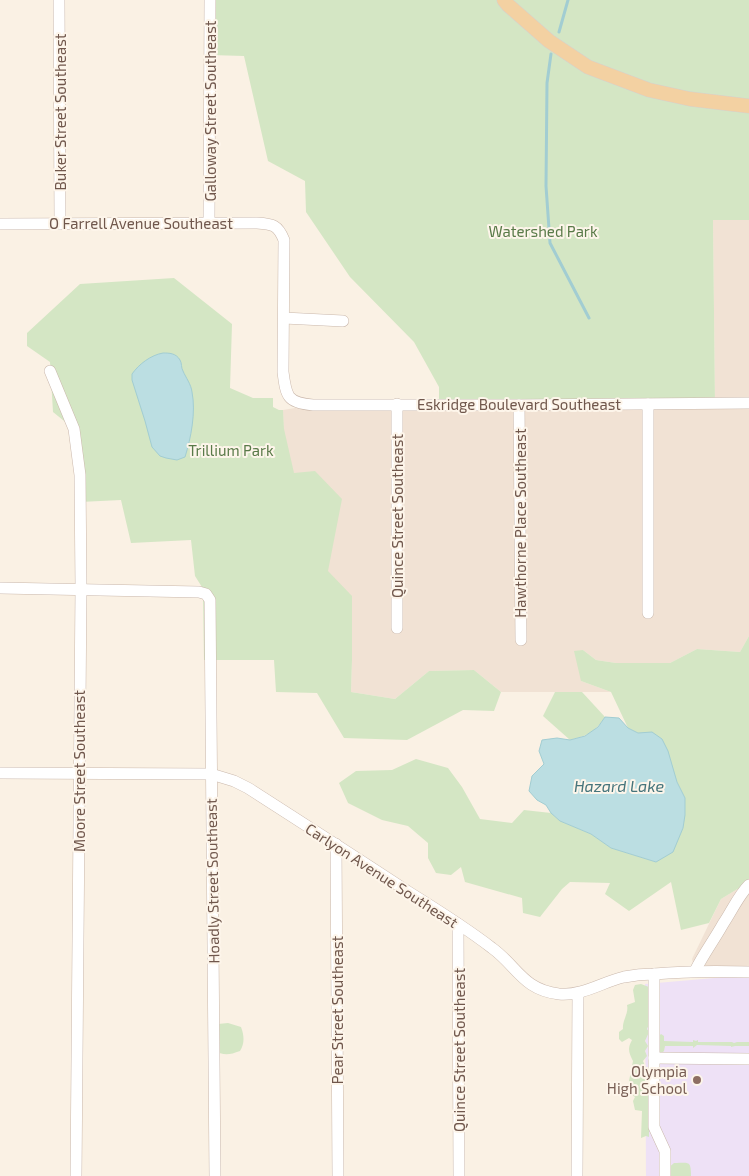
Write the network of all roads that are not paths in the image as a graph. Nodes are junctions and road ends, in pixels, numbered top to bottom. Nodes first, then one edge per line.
1 (59, 0) edge
2 (210, 0) edge
3 (504, 0) edge
4 (749, 106) edge
5 (210, 223) junction
6 (0, 224) edge
7 (60, 224) junction
8 (284, 318) junction
9 (342, 320) dead end
10 (50, 371) dead end
11 (749, 403) edge
12 (397, 404) junction
13 (648, 404) junction
14 (519, 405) junction
15 (0, 588) edge
16 (81, 588) junction
17 (648, 613) dead end
18 (397, 628) dead end
19 (521, 640) dead end
20 (0, 773) edge
21 (79, 773) junction
22 (211, 774) junction
23 (336, 844) junction
24 (749, 885) edge
25 (458, 924) junction
26 (695, 971) junction
27 (749, 972) edge
28 (654, 974) junction
29 (578, 993) junction
30 (654, 1058) junction
31 (749, 1059) edge
32 (76, 1176) edge
33 (215, 1176) edge
34 (338, 1176) edge
35 (459, 1176) edge
36 (577, 1176) edge
37 (665, 1176) edge

1 - 7 street, Buker Street Southeast
2 - 5 street, Galloway Street Southeast
3 - 4 main road
5 - 7 street, O Farrell Avenue Southeast
5 - 8 street, O Farrell Avenue Southeast
6 - 7 street, O Farrell Avenue Southeast
8 - 9 street
8 - 12 street, Eskridge Boulevard Southeast
10 - 16 street, Moore Street Southeast
11 - 13 street, Eskridge Boulevard Southeast
12 - 14 street, Eskridge Boulevard Southeast
12 - 18 street, Quince Street Southeast
13 - 14 street, Eskridge Boulevard Southeast
13 - 17 street
14 - 19 street, Hawthorne Place Southeast
15 - 16 street
16 - 21 street, Moore Street Southeast
16 - 22 street, Hoadly Street Southeast
20 - 21 street, Carlyon Avenue Southeast
21 - 22 street, Carlyon Avenue Southeast
21 - 32 street, Moore Street Southeast
22 - 23 street, Carlyon Avenue Southeast
22 - 33 street, Hoadly Street Southeast
23 - 25 street, Carlyon Avenue Southeast
23 - 34 street, Pear Street Southeast
24 - 26 street
25 - 29 street, Carlyon Avenue Southeast
25 - 35 street, Quince Street Southeast
26 - 27 street, Carlyon Avenue Southeast
26 - 28 street, Carlyon Avenue Southeast
28 - 29 street, Carlyon Avenue Southeast
28 - 30 street
29 - 36 street
30 - 31 street
30 - 37 street

